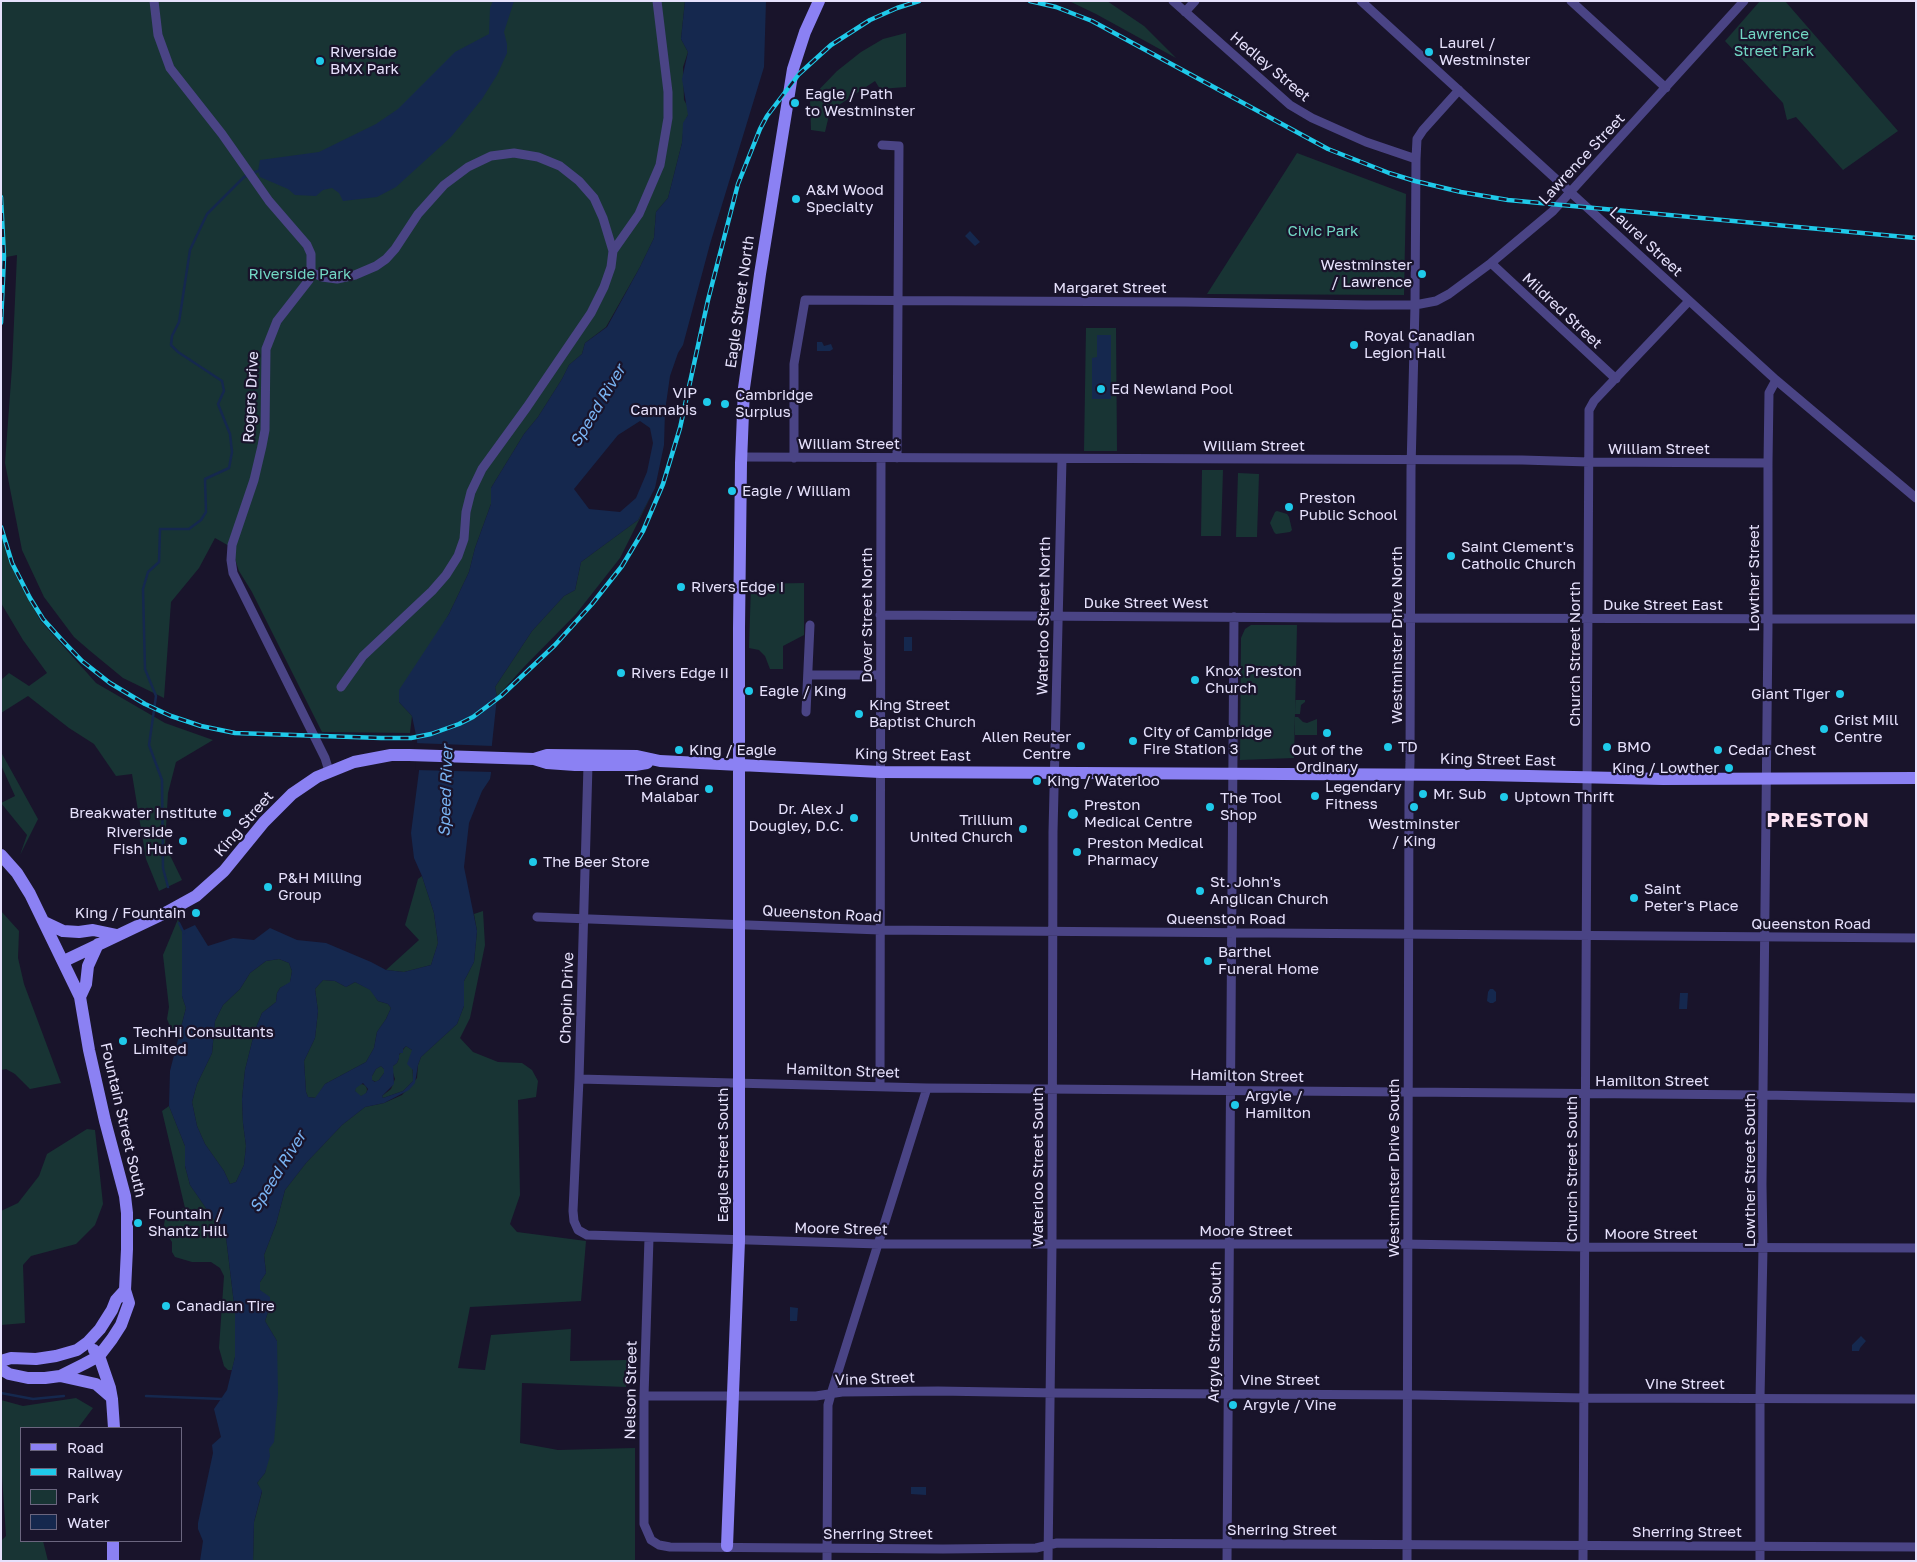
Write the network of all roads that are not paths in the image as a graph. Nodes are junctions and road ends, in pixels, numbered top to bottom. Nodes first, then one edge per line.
1 (154, 1) edge
2 (657, 1) edge
3 (819, 1) edge
4 (1173, 1) edge
5 (1195, 1) edge
6 (1361, 1) edge
7 (1571, 1) edge
8 (1744, 1) edge
9 (1185, 12) junction
10 (1666, 88) junction
11 (1459, 90) junction
12 (882, 145) dead end
13 (1416, 159) junction
14 (1572, 193) junction
15 (612, 251) junction
16 (1491, 263) junction
17 (311, 272) junction
18 (898, 301) junction
19 (1689, 301) junction
20 (1415, 305) junction
21 (1616, 379) junction
22 (1776, 380) junction
23 (741, 457) junction
24 (794, 458) junction
25 (881, 458) junction
26 (897, 458) junction
27 (1062, 460) junction
28 (1412, 460) junction
29 (1589, 462) junction
30 (1768, 463) junction
31 (1916, 498) edge
32 (880, 614) junction
33 (1058, 616) junction
34 (1234, 617) junction
35 (1410, 618) junction
36 (1588, 618) junction
37 (1768, 619) junction
38 (1916, 619) edge
39 (810, 625) dead end
40 (808, 674) junction
41 (880, 675) junction
42 (341, 687) dead end
43 (806, 712) dead end
44 (493, 757) joint
45 (534, 758) junction
46 (660, 761) junction
47 (588, 765) junction
48 (740, 765) junction
49 (329, 771) junction
50 (880, 772) junction
51 (1055, 773) junction
52 (1233, 774) junction
53 (1409, 775) junction
54 (1588, 777) junction
55 (1916, 778) edge
56 (1767, 779) junction
57 (1, 855) edge
58 (537, 918) dead end
59 (583, 920) junction
60 (44, 922) junction
61 (740, 924) junction
62 (880, 930) junction
63 (1052, 931) junction
64 (1231, 933) junction
65 (1410, 934) junction
66 (117, 935) junction
67 (1587, 936) junction
68 (1765, 938) junction
69 (1916, 938) edge
70 (98, 944) junction
71 (64, 961) junction
72 (80, 998) junction
73 (579, 1079) junction
74 (740, 1082) junction
75 (880, 1085) junction
76 (927, 1088) junction
77 (1051, 1088) junction
78 (1230, 1090) junction
79 (1407, 1092) junction
80 (1587, 1094) junction
81 (1764, 1094) junction
82 (1916, 1098) edge
83 (578, 1230) joint
84 (649, 1238) junction
85 (739, 1241) junction
86 (879, 1244) junction
87 (1052, 1244) junction
88 (1230, 1245) junction
89 (1408, 1245) junction
90 (1585, 1247) junction
91 (1763, 1248) junction
92 (1916, 1248) edge
93 (125, 1290) junction
94 (88, 1342) junction
95 (99, 1356) junction
96 (1, 1361) edge
97 (1, 1369) edge
98 (60, 1376) junction
99 (1049, 1393) junction
100 (831, 1394) junction
101 (1228, 1394) junction
102 (1406, 1394) junction
103 (644, 1396) junction
104 (732, 1396) junction
105 (1585, 1398) junction
106 (1760, 1398) junction
107 (112, 1399) junction
108 (1916, 1399) edge
109 (114, 1427) edge
110 (651, 1540) joint
111 (113, 1542) edge
112 (1228, 1544) junction
113 (1048, 1545) junction
114 (1407, 1545) junction
115 (727, 1546) junction
116 (1584, 1546) junction
117 (1760, 1546) junction
118 (1916, 1547) edge
119 (827, 1548) junction
120 (113, 1561) edge
121 (827, 1561) edge
122 (1048, 1561) edge
123 (1227, 1561) edge
124 (1407, 1561) edge
125 (1584, 1561) edge
126 (1760, 1561) edge

1 - 17 street
2 - 15 street
3 - 23 main road, Eagle Street North
4 - 9 street, Hedley Street
5 - 9 street
6 - 11 street, Laurel Street
7 - 10 street
8 - 10 street, Lawrence Street
9 - 13 street, Hedley Street
10 - 14 street, Lawrence Street
11 - 13 street, Westminster Drive North
11 - 14 street, Laurel Street
12 - 18 street
13 - 20 street, Westminster Drive North
14 - 16 street, Lawrence Street
14 - 19 street, Laurel Street
15 - 17 street
15 - 42 street
16 - 20 street, Lawrence Street
16 - 21 street, Mildred Street
17 - 49 street, Rogers Drive
18 - 20 street, Margaret Street
18 - 24 street, Margaret Street
18 - 26 street
19 - 21 street, Church Street North
19 - 22 street, Laurel Street
20 - 28 street, Westminster Drive North
21 - 29 street, Church Street North
22 - 30 street, Lowther Street
22 - 31 street, Laurel Street
23 - 24 street, William Street
23 - 48 main road, Eagle Street North
24 - 25 street, William Street
25 - 26 street, William Street
25 - 32 street, Dover Street North
26 - 27 street, William Street
27 - 28 street, William Street
27 - 33 street, Waterloo Street North
28 - 29 street, William Street
28 - 35 street, Westminster Drive North
29 - 30 street, William Street
29 - 36 street, Church Street North
30 - 37 street, Lowther Street
32 - 33 street, Duke Street West
32 - 41 street, Dover Street North
33 - 34 street, Duke Street West
33 - 51 street, Waterloo Street North
34 - 35 street, Duke Street West
34 - 52 street, Argyle Street South
35 - 36 street, Duke Street East
35 - 53 street, Westminster Drive North
36 - 37 street, Duke Street East
36 - 54 street, Church Street North
37 - 38 street, Duke Street East
37 - 56 street, Lowther Street
39 - 40 street
40 - 41 street
40 - 43 street
41 - 50 street, Dover Street North
44 - 45 main road, King Street East
44 - 49 main road, King Street
45 - 46 main road, King Street East
45 - 47 main road, King Street East
46 - 47 main road, King Street East
46 - 48 main road, King Street East
47 - 59 street, Chopin Drive
48 - 50 main road, King Street East
48 - 61 main road, Eagle Street South
49 - 66 main road, King Street
50 - 51 main road, King Street East
50 - 62 street, Dover Street North
51 - 52 main road, King Street East
51 - 63 street, Waterloo Street South
52 - 53 main road, King Street East
52 - 64 street, Argyle Street South
53 - 54 main road, King Street East
53 - 65 street, Westminster Drive South
54 - 56 main road, King Street East
54 - 67 street, Church Street South
55 - 56 main road, King Street East
56 - 68 street, Lowther Street South
57 - 60 main road, Fountain Street South
58 - 59 street, Queenston Road
59 - 61 street, Queenston Road
59 - 73 street, Chopin Drive
60 - 66 main road
60 - 71 main road, Fountain Street South
61 - 62 street, Queenston Road
61 - 74 main road, Eagle Street South
62 - 63 street, Queenston Road
62 - 75 street, Dover Street North
63 - 64 street, Queenston Road
63 - 77 street, Waterloo Street South
64 - 65 street, Queenston Road
64 - 78 street, Argyle Street South
65 - 67 street, Queenston Road
65 - 79 street, Westminster Drive South
66 - 70 main road, King Street
67 - 68 street, Queenston Road
67 - 80 street, Church Street South
68 - 69 street, Queenston Road
68 - 81 street, Lowther Street South
70 - 71 main road, King Street
70 - 72 main road
71 - 72 main road, Fountain Street South
72 - 93 main road, Fountain Street South
73 - 74 street, Hamilton Street
73 - 83 street, Chopin Drive
74 - 75 street, Hamilton Street
74 - 85 main road, Eagle Street South
75 - 76 street, Hamilton Street
76 - 77 street, Hamilton Street
76 - 86 street
77 - 78 street, Hamilton Street
77 - 87 street, Waterloo Street South
78 - 79 street, Hamilton Street
78 - 88 street, Argyle Street South
79 - 80 street, Hamilton Street
79 - 89 street, Westminster Drive South
80 - 81 street, Hamilton Street
80 - 90 street, Church Street South
81 - 82 street, Hamilton Street
81 - 91 street, Lowther Street South
83 - 84 street, Moore Street
84 - 85 street, Moore Street
84 - 103 street, Nelson Street
85 - 86 street, Moore Street
85 - 104 main road, Eagle Street South
86 - 87 street, Moore Street
86 - 100 street
87 - 88 street, Moore Street
87 - 99 street, Waterloo Street South
88 - 89 street, Moore Street
88 - 101 street, Argyle Street South
89 - 90 street, Moore Street
89 - 102 street, Westminster Drive South
90 - 91 street, Moore Street
90 - 105 street, Church Street South
91 - 92 street, Moore Street
91 - 106 street, Lowther Street South
93 - 94 main road
93 - 95 main road, Fountain Street South
94 - 95 main road
94 - 96 main road
95 - 98 main road
95 - 107 main road
97 - 98 main road
98 - 107 main road
99 - 100 street, Vine Street
99 - 101 street, Vine Street
99 - 113 street, Waterloo Street South
100 - 104 street, Vine Street
100 - 119 street
101 - 102 street, Vine Street
101 - 112 street, Argyle Street South
102 - 105 street, Vine Street
102 - 114 street, Westminster Drive South
103 - 104 street, Vine Street
103 - 110 street, Nelson Street
104 - 115 main road, Eagle Street South
105 - 106 street, Vine Street
105 - 116 street, Church Street South
106 - 108 street, Vine Street
106 - 117 street, Lowther Street South
107 - 109 main road
110 - 115 street, Sherring Street
111 - 120 main road
112 - 113 street, Sherring Street
112 - 114 street, Sherring Street
112 - 123 street, Argyle Street South
113 - 119 street, Sherring Street
113 - 122 street, Waterloo Street South
114 - 116 street, Sherring Street
114 - 124 street, Westminster Drive South
115 - 119 street, Sherring Street
116 - 117 street, Sherring Street
116 - 125 street, Church Street South
117 - 118 street, Sherring Street
117 - 126 street, Lowther Street South
119 - 121 street

